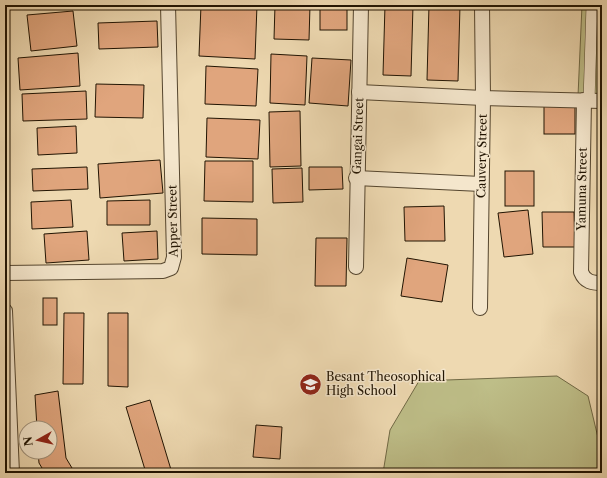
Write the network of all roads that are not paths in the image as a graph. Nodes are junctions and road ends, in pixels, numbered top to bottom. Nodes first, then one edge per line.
1 (168, 5) edge
2 (361, 5) edge
3 (482, 5) edge
4 (592, 5) edge
5 (359, 92) junction
6 (483, 98) junction
7 (592, 101) edge
8 (356, 178) junction
9 (481, 184) junction
10 (356, 267) dead end
11 (5, 273) edge
12 (602, 283) edge
13 (480, 308) dead end
14 (5, 311) edge
15 (8, 442) edge
16 (12, 473) edge

1 - 11 street, Apper Street
2 - 5 street, Gangai Street
3 - 6 street, Cauvery Street
4 - 7 street
5 - 6 street
5 - 8 street, Gangai Street
6 - 7 street
6 - 9 street, Cauvery Street
7 - 12 street, Yamuna Street
8 - 9 street
8 - 10 street, Gangai Street
9 - 13 street, Cauvery Street
14 - 15 street
15 - 16 street

